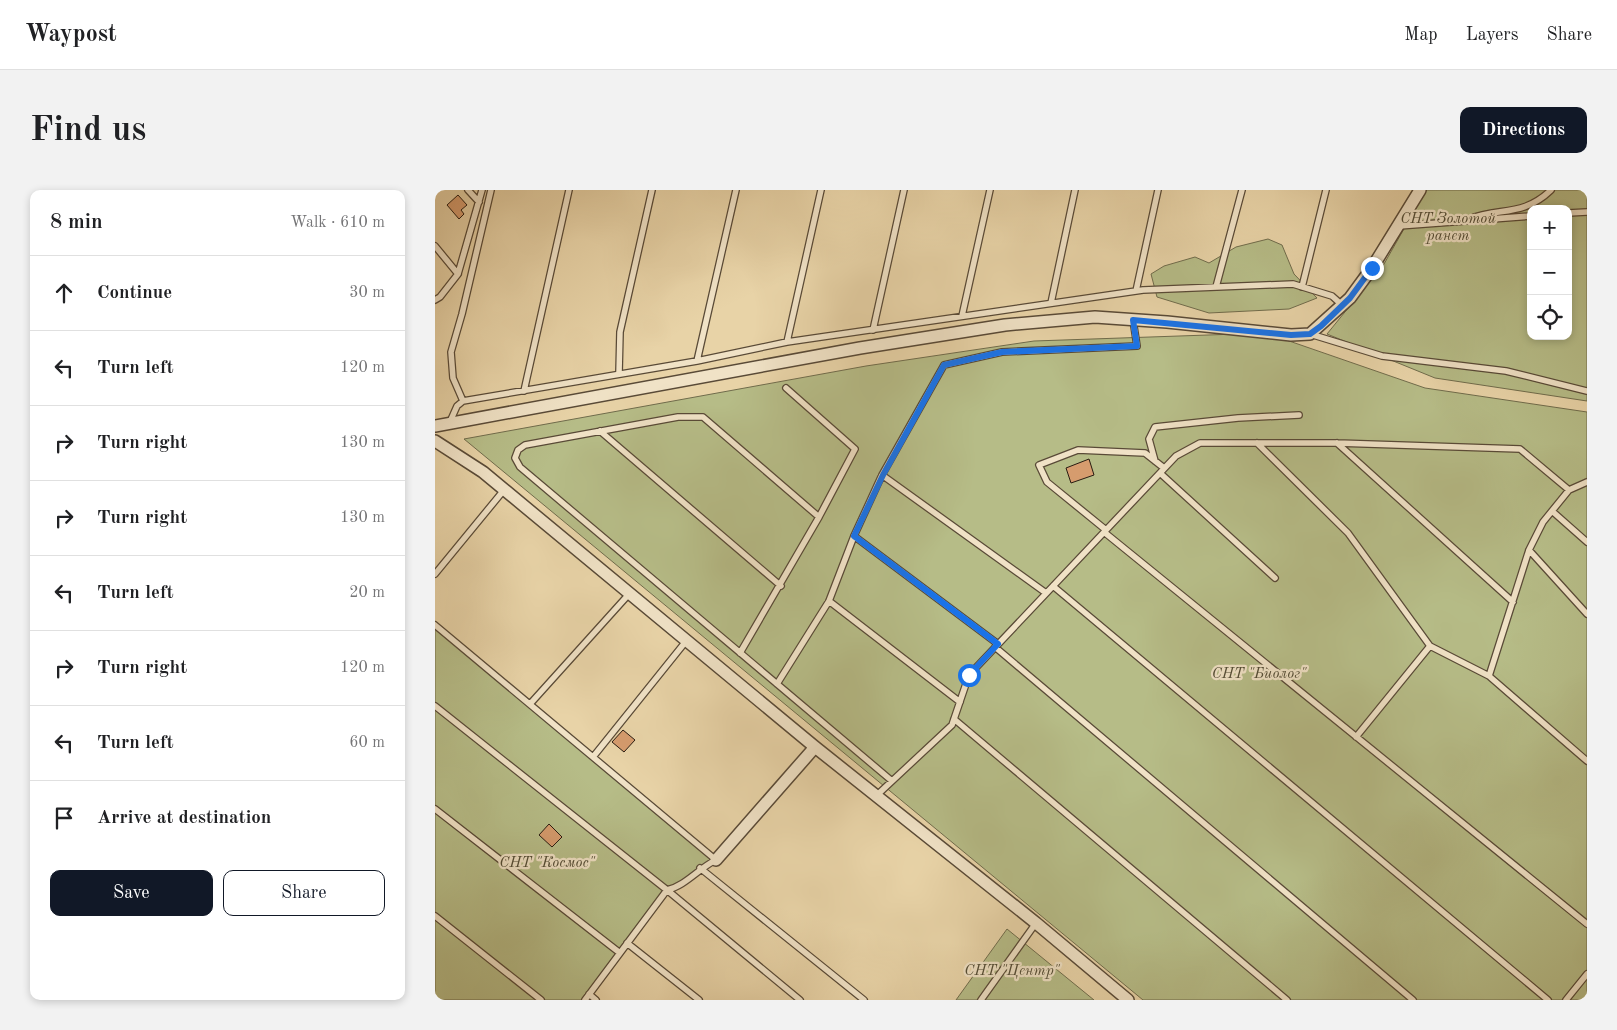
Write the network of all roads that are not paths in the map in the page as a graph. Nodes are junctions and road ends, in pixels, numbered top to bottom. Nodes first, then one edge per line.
1 (468, 190) edge
2 (482, 190) edge
3 (491, 190) edge
4 (569, 190) edge
5 (651, 190) edge
6 (736, 190) edge
7 (821, 190) edge
8 (905, 190) edge
9 (990, 190) edge
10 (1075, 190) edge
11 (1158, 190) edge
12 (1242, 190) edge
13 (1326, 190) edge
14 (1420, 190) edge
15 (1551, 190) edge
16 (479, 202) junction
17 (1587, 212) edge
18 (1572, 213) edge
19 (1527, 216) edge
20 (1462, 221) junction
21 (1399, 226) junction
22 (435, 246) edge
23 (458, 274) junction
24 (1216, 287) junction
25 (1302, 287) junction
26 (1136, 291) junction
27 (435, 300) edge
28 (1051, 303) junction
29 (1343, 305) junction
30 (962, 316) junction
31 (1133, 320) junction
32 (873, 330) junction
33 (1310, 334) junction
34 (787, 342) junction
35 (697, 362) junction
36 (619, 373) junction
37 (786, 388) dead end
38 (524, 391) junction
39 (1587, 391) edge
40 (463, 401) junction
41 (1299, 415) dead end
42 (449, 424) junction
43 (435, 426) edge
44 (600, 431) junction
45 (1257, 443) junction
46 (1337, 443) junction
47 (437, 445) edge
48 (1155, 461) junction
49 (1162, 470) junction
50 (883, 475) junction
51 (1587, 482) edge
52 (505, 490) junction
53 (1569, 490) junction
54 (1552, 511) junction
55 (819, 518) junction
56 (1105, 531) junction
57 (854, 536) junction
58 (1587, 542) edge
59 (1529, 550) junction
60 (435, 574) edge
61 (1275, 578) dead end
62 (781, 586) junction
63 (1053, 586) junction
64 (630, 593) junction
65 (1046, 593) junction
66 (829, 601) junction
67 (1513, 602) junction
68 (1587, 614) edge
69 (435, 625) edge
70 (687, 640) junction
71 (997, 646) junction
72 (1430, 646) junction
73 (740, 653) junction
74 (1489, 676) junction
75 (777, 684) junction
76 (960, 702) junction
77 (530, 704) junction
78 (435, 706) edge
79 (954, 719) junction
80 (1356, 737) junction
81 (815, 747) junction
82 (593, 757) junction
83 (1587, 761) edge
84 (892, 781) junction
85 (876, 796) junction
86 (435, 809) edge
87 (716, 860) junction
88 (700, 868) junction
89 (667, 890) junction
90 (435, 916) edge
91 (1037, 923) junction
92 (1587, 924) edge
93 (627, 943) junction
94 (620, 953) junction
95 (1587, 974) edge
96 (587, 997) edge
97 (541, 1000) edge
98 (596, 1000) edge
99 (699, 1000) edge
100 (800, 1000) edge
101 (864, 1000) edge
102 (981, 1000) edge
103 (1128, 1000) edge
104 (1287, 1000) edge
105 (1413, 1000) edge
106 (1548, 1000) edge
107 (1566, 1000) edge

1 - 16 lane
2 - 16 lane
3 - 40 lane
4 - 38 lane
5 - 36 lane
6 - 35 lane
7 - 34 lane
8 - 32 lane
9 - 30 lane
10 - 28 lane
11 - 26 lane
12 - 24 lane
13 - 25 lane
14 - 21 street
15 - 20 lane
16 - 23 lane
17 - 18 lane
19 - 20 lane
20 - 21 lane
21 - 29 street
22 - 23 lane
23 - 27 lane
24 - 25 lane
24 - 26 lane
25 - 29 lane
26 - 28 lane
28 - 30 lane
29 - 33 street
30 - 32 lane
31 - 33 street
31 - 42 street
31 - 50 lane
32 - 34 lane
33 - 39 lane
34 - 35 lane
35 - 36 lane
36 - 38 lane
37 - 55 lane
38 - 40 lane
40 - 42 lane
41 - 48 lane
42 - 43 street
44 - 55 lane
44 - 62 lane
44 - 73 lane
45 - 46 lane
45 - 49 lane
45 - 72 lane
46 - 53 lane
46 - 67 lane
47 - 52 street
48 - 49 lane
48 - 56 lane
49 - 56 lane
49 - 61 lane
50 - 57 lane
50 - 65 lane
51 - 53 lane
52 - 60 lane
52 - 64 street
53 - 54 lane
54 - 58 lane
54 - 59 lane
55 - 62 lane
56 - 63 lane
56 - 80 lane
57 - 66 lane
57 - 71 lane
59 - 67 lane
59 - 68 lane
62 - 73 lane
63 - 65 lane
63 - 106 lane
64 - 70 street
64 - 77 lane
65 - 71 lane
66 - 75 lane
66 - 76 lane
67 - 74 lane
69 - 77 lane
70 - 81 street
70 - 82 lane
71 - 76 lane
71 - 105 lane
72 - 74 lane
72 - 80 lane
73 - 75 lane
74 - 83 lane
75 - 84 lane
76 - 79 lane
77 - 82 lane
78 - 89 lane
79 - 84 lane
79 - 104 lane
80 - 92 lane
81 - 85 street
81 - 87 street
82 - 87 lane
84 - 85 lane
85 - 91 street
86 - 94 lane
87 - 88 lane
88 - 89 lane
88 - 101 lane
89 - 93 lane
89 - 100 lane
90 - 97 lane
91 - 102 lane
91 - 103 street
93 - 94 lane
93 - 99 lane
94 - 96 lane
95 - 107 lane
96 - 98 lane

